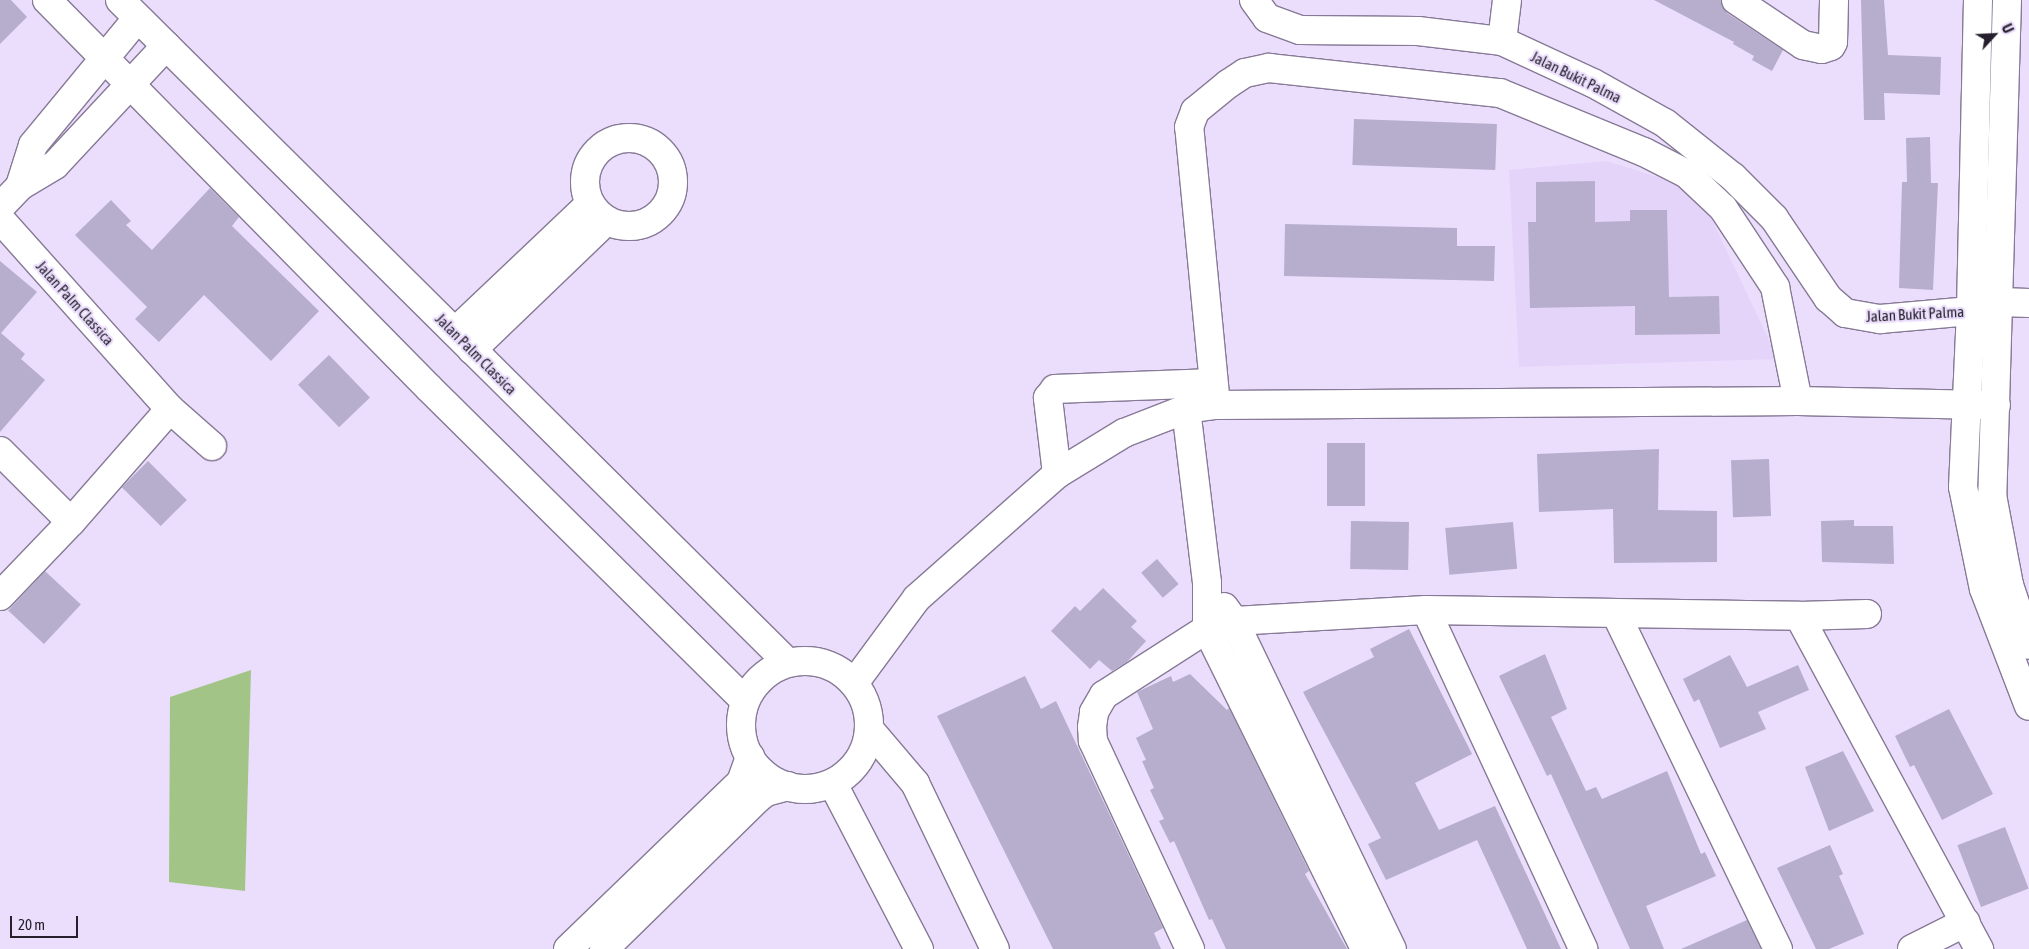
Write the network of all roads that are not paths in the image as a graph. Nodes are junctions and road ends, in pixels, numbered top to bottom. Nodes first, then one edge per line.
1 (46, 0) edge
2 (1254, 0) edge
3 (1508, 0) edge
4 (1736, 0) edge
5 (1834, 0) edge
6 (1978, 0) edge
7 (2007, 0) edge
8 (128, 10) edge
9 (1502, 41) junction
10 (166, 46) junction
11 (102, 59) junction
12 (130, 82) junction
13 (20, 186) junction
14 (0, 207) edge
15 (598, 213) dead end
16 (0, 220) edge
17 (2000, 302) junction
18 (2029, 303) edge
19 (1971, 321) junction
20 (464, 341) junction
21 (1997, 393) junction
22 (1214, 394) junction
23 (1967, 394) junction
24 (1798, 401) junction
25 (170, 409) junction
26 (1186, 409) junction
27 (212, 446) dead end
28 (0, 451) edge
29 (1057, 474) junction
30 (71, 522) junction
31 (1207, 583) junction
32 (0, 596) edge
33 (1426, 610) junction
34 (1616, 614) junction
35 (1867, 614) dead end
36 (1799, 616) junction
37 (1234, 621) junction
38 (1207, 629) junction
39 (2029, 645) edge
40 (787, 662) junction
41 (855, 682) junction
42 (745, 701) junction
43 (2029, 706) edge
44 (870, 730) junction
45 (750, 757) junction
46 (832, 784) junction
47 (788, 786) junction
48 (1966, 922) junction
49 (568, 949) edge
50 (604, 949) edge
51 (919, 949) edge
52 (995, 949) edge
53 (1190, 949) edge
54 (1365, 949) edge
55 (1392, 949) edge
56 (1583, 949) edge
57 (1778, 949) edge
58 (1912, 949) edge
59 (1979, 949) edge

1 - 11 street
2 - 9 street, Jalan Bukit Palma
3 - 9 street
4 - 5 street
6 - 19 street, Jalan Bukit Palma
7 - 17 street
8 - 10 street, Jalan Palm Classica
8 - 11 street, Jalan Palm Classica
9 - 19 street, Jalan Bukit Palma
10 - 12 street, Jalan Palm Classica
10 - 20 street, Jalan Palm Classica
11 - 12 street
11 - 13 street, Jalan Palm Classica
12 - 13 street, Jalan Palm Classica
12 - 42 street
13 - 14 street, Jalan Palm Classica
15 - 20 street
16 - 25 street, Jalan Palm Classica
17 - 18 street
17 - 19 street
17 - 21 street
19 - 23 street
20 - 40 street, Jalan Palm Classica
21 - 23 street
21 - 39 street
22 - 24 street
22 - 24 street
22 - 26 street
22 - 29 street
23 - 24 street
23 - 43 street
25 - 27 street, Jalan Palm Classica
25 - 30 street
26 - 29 street
26 - 31 street
28 - 30 street
29 - 41 street
30 - 32 street
31 - 37 street
31 - 38 street
33 - 34 street
33 - 37 street
33 - 56 street
34 - 36 street
34 - 57 street
35 - 36 street
36 - 48 street
37 - 38 street
37 - 55 street
38 - 53 street
38 - 54 street
40 - 41 street
40 - 42 street
41 - 44 street
42 - 45 street
44 - 46 street
44 - 52 street
45 - 47 street
45 - 49 street
46 - 47 street
46 - 51 street
47 - 50 street
48 - 58 street
48 - 59 street

